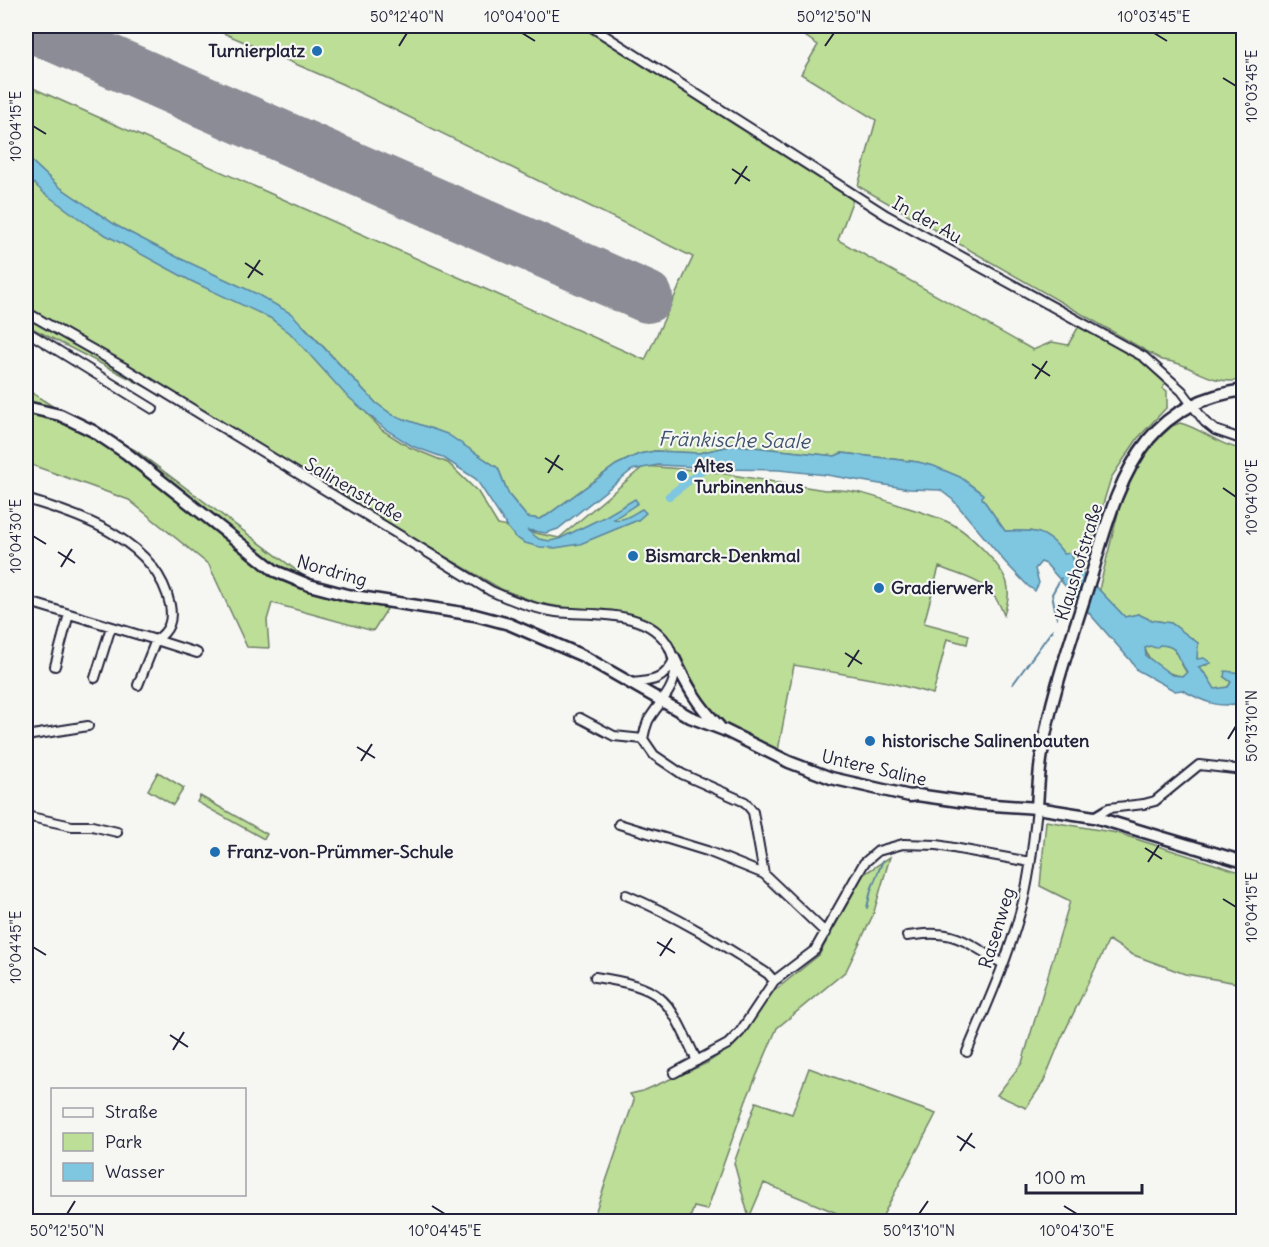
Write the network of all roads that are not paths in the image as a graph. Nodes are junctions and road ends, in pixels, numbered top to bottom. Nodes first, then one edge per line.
1 (590, 26) edge
2 (26, 312) edge
3 (26, 331) edge
4 (1244, 390) edge
5 (1193, 405) junction
6 (26, 407) edge
7 (153, 409) dead end
8 (1244, 440) edge
9 (26, 499) edge
10 (27, 601) edge
11 (26, 612) edge
12 (69, 614) junction
13 (111, 627) junction
14 (156, 640) junction
15 (197, 653) dead end
16 (674, 658) junction
17 (55, 666) dead end
18 (95, 678) dead end
19 (631, 683) junction
20 (138, 685) dead end
21 (662, 701) junction
22 (580, 718) dead end
23 (88, 726) dead end
24 (724, 730) junction
25 (26, 736) edge
26 (643, 739) junction
27 (1244, 770) edge
28 (1037, 808) junction
29 (26, 816) edge
30 (1094, 817) junction
31 (619, 824) dead end
32 (117, 832) dead end
33 (1030, 862) junction
34 (1244, 862) edge
35 (764, 874) junction
36 (626, 895) dead end
37 (826, 933) junction
38 (907, 936) dead end
39 (1002, 964) junction
40 (595, 977) dead end
41 (774, 981) junction
42 (967, 1052) dead end
43 (697, 1061) junction
44 (674, 1073) dead end

1 - 5 street, In der Au
2 - 16 street, Salinenstraße
3 - 7 street
4 - 5 main road, Klaushofstraße
5 - 8 street, In der Au
5 - 28 main road, Klaushofstraße
6 - 19 main road, Nordring
9 - 14 street
10 - 11 street
10 - 12 street
12 - 13 street
12 - 17 street
13 - 14 street
13 - 18 street
14 - 15 street
14 - 20 street
16 - 19 street
16 - 21 street
16 - 24 main road
19 - 21 main road, Nordring
21 - 24 main road, Untere Saline
21 - 26 street
22 - 26 street
23 - 25 street
24 - 28 main road, Untere Saline
26 - 35 street
27 - 30 street
28 - 30 main road, Untere Saline
28 - 33 street, Rasenweg
29 - 32 street
30 - 34 main road, Untere Saline
31 - 35 street
33 - 37 street
33 - 39 street, Rasenweg
35 - 37 street
36 - 41 street
37 - 41 street
38 - 39 street
39 - 42 street, Rasenweg
40 - 43 street
41 - 43 street
43 - 44 street

